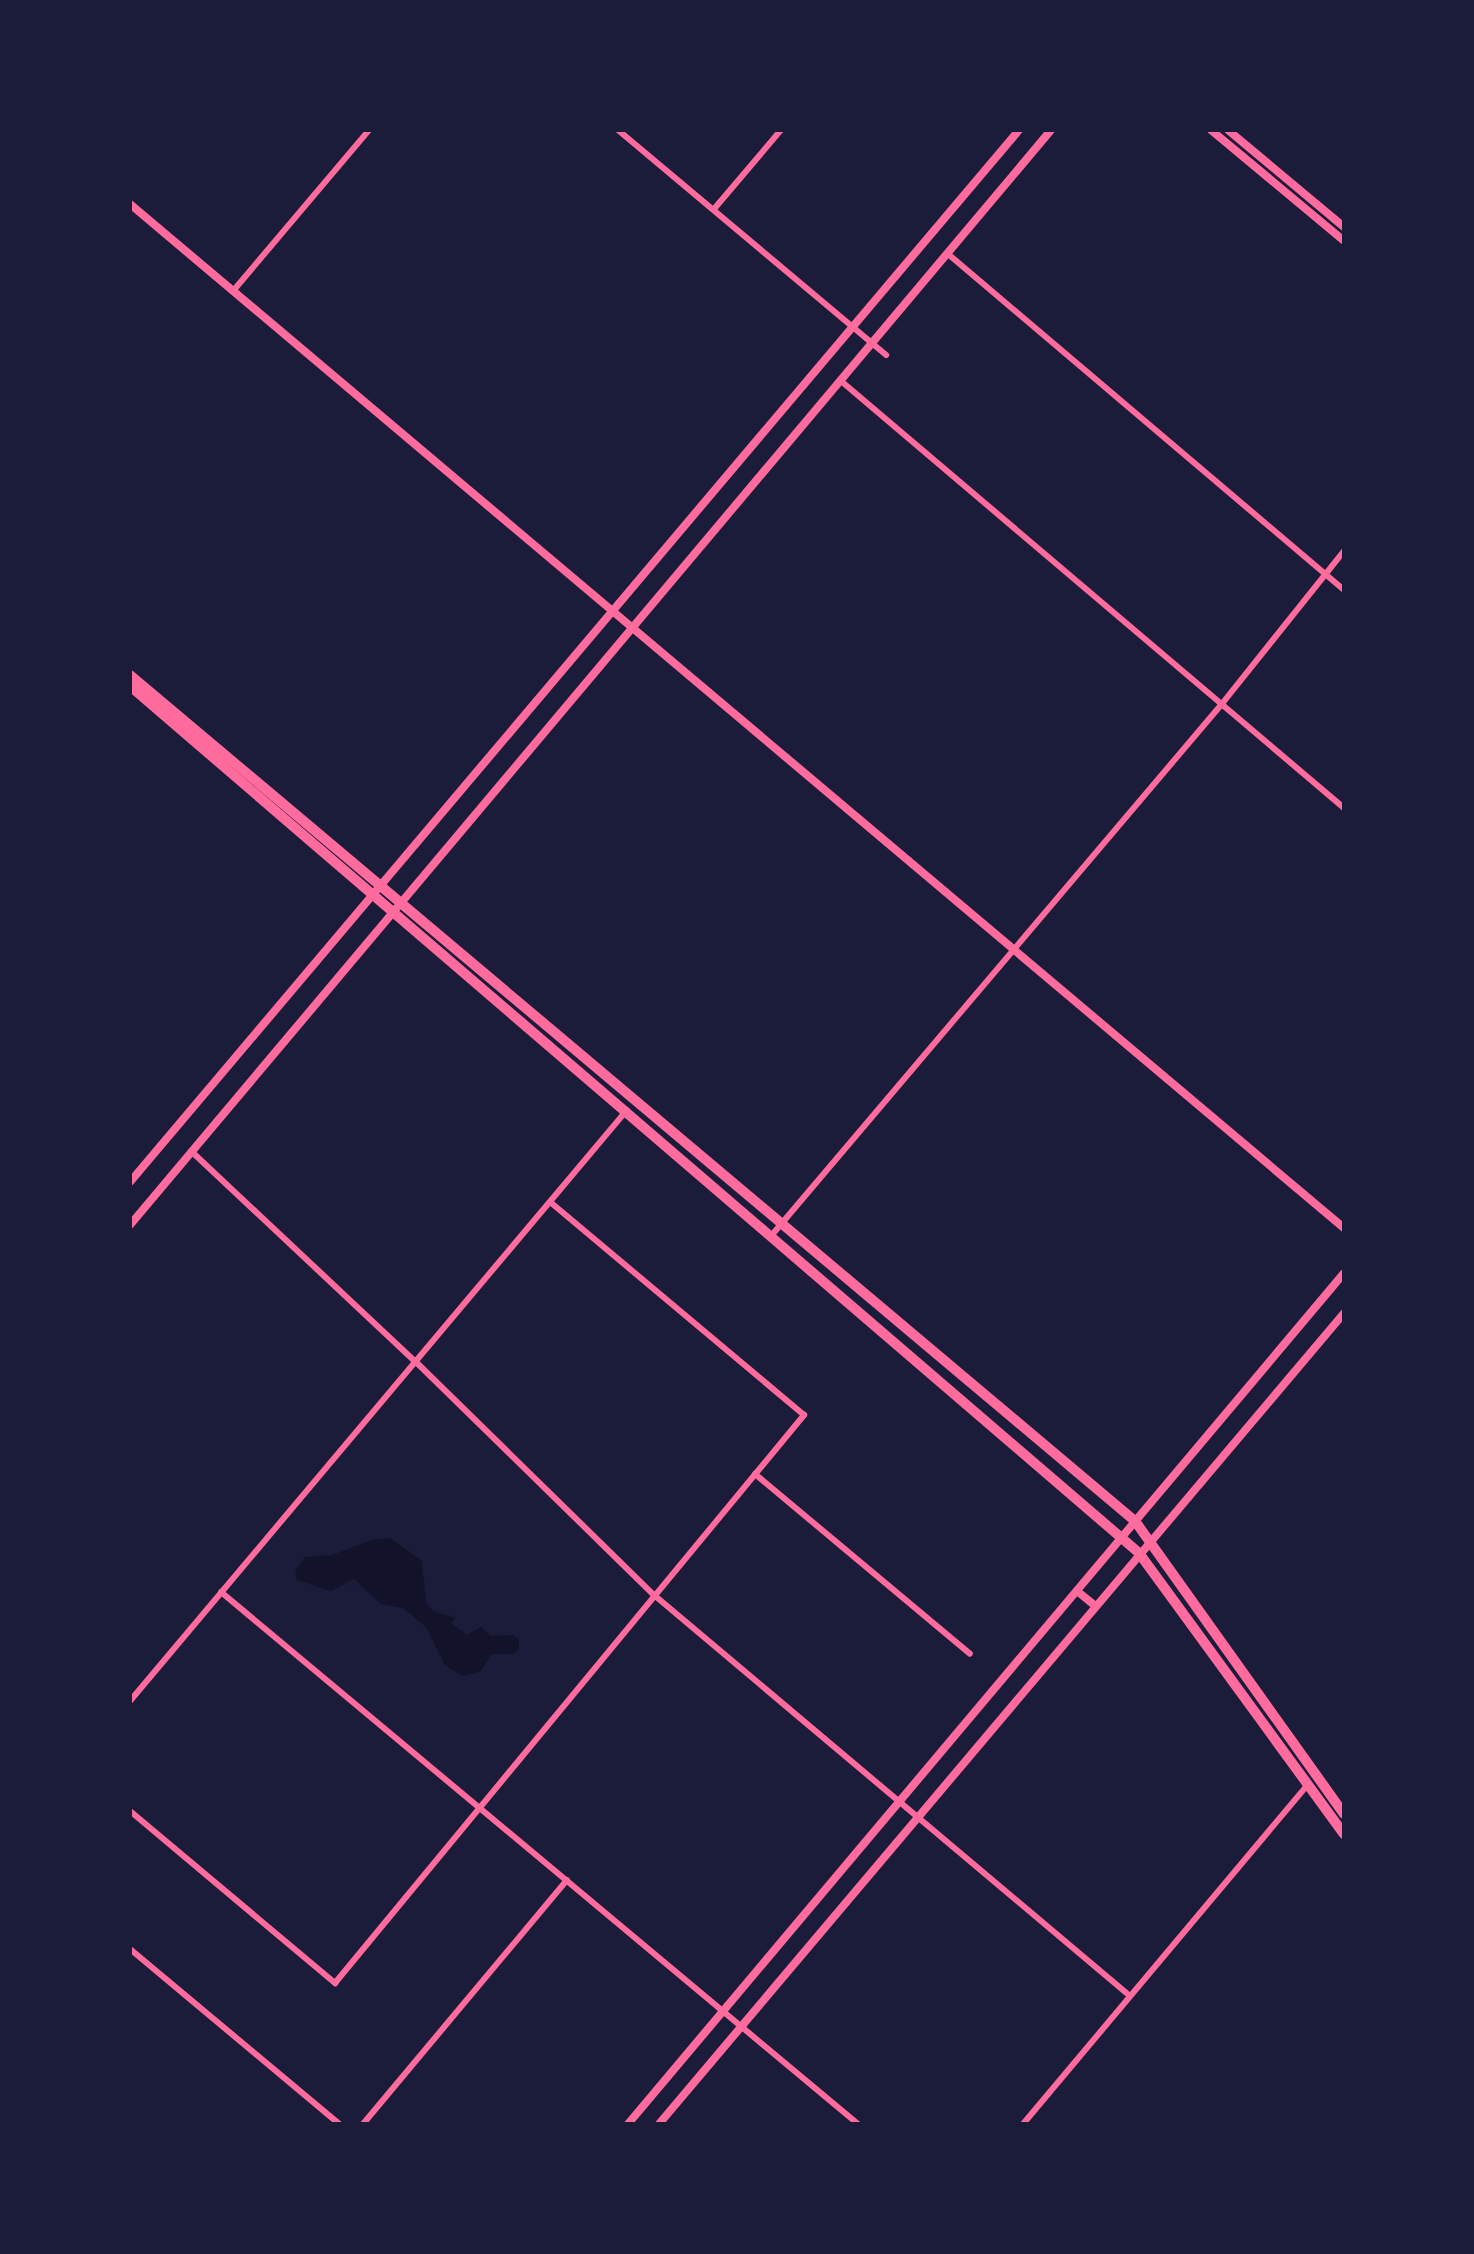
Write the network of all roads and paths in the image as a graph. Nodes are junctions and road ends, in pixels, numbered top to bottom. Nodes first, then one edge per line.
1 (369, 130) edge
2 (618, 130) edge
3 (781, 130) edge
4 (1018, 130) edge
5 (1051, 130) edge
6 (1211, 130) edge
7 (1228, 130) edge
8 (130, 204) edge
9 (713, 209) junction
10 (1344, 228) edge
11 (1344, 242) edge
12 (948, 254) junction
13 (233, 290) junction
14 (852, 327) junction
15 (872, 344) junction
16 (886, 355) dead end
17 (841, 381) junction
18 (1344, 551) edge
19 (1325, 575) junction
20 (1344, 590) edge
21 (613, 608) junction
22 (634, 628) junction
23 (130, 676) edge
24 (130, 686) edge
25 (1221, 706) junction
26 (1344, 808) edge
27 (377, 888) junction
28 (397, 905) junction
29 (1014, 949) junction
30 (627, 1110) junction
31 (192, 1151) junction
32 (130, 1182) edge
33 (550, 1202) junction
34 (782, 1222) junction
35 (130, 1225) edge
36 (1344, 1228) edge
37 (771, 1236) junction
38 (1344, 1274) edge
39 (1344, 1313) edge
40 (417, 1363) junction
41 (755, 1474) junction
42 (1136, 1521) junction
43 (1121, 1538) junction
44 (1152, 1538) junction
45 (1139, 1553) junction
46 (1078, 1591) junction
47 (221, 1592) junction
48 (654, 1595) junction
49 (1094, 1606) junction
50 (970, 1654) dead end
51 (130, 1701) edge
52 (1308, 1782) junction
53 (900, 1802) junction
54 (480, 1808) junction
55 (130, 1811) edge
56 (1344, 1814) edge
57 (919, 1818) junction
58 (1344, 1834) edge
59 (567, 1880) junction
60 (130, 1949) edge
61 (1130, 1996) junction
62 (724, 2012) junction
63 (742, 2027) junction
64 (339, 2124) edge
65 (363, 2124) edge
66 (628, 2124) edge
67 (659, 2124) edge
68 (858, 2124) edge
69 (1023, 2124) edge

1 - 13 street
2 - 9 street
3 - 9 street
4 - 14 street
5 - 12 street
6 - 11 street
7 - 10 street
8 - 13 street
9 - 14 street
12 - 15 street
12 - 19 street
13 - 21 street
14 - 15 street
14 - 21 street
15 - 16 street
15 - 17 street
17 - 22 street
17 - 25 street
18 - 19 street
19 - 20 street
19 - 25 street
21 - 22 street
21 - 27 street
22 - 28 street
22 - 29 street
23 - 27 highway
24 - 27 highway
25 - 26 street
25 - 29 street
27 - 28 highway
27 - 32 street
28 - 30 highway
28 - 31 street
28 - 34 highway
29 - 34 street
29 - 36 street
30 - 33 street
30 - 37 highway
31 - 35 street
31 - 40 street
33 - 40 street
33 - 41 street
34 - 37 street
34 - 42 highway
37 - 43 highway
38 - 42 street
39 - 44 street
40 - 47 street
40 - 48 street
41 - 48 street
41 - 50 street
42 - 43 street
42 - 44 highway
43 - 45 highway
43 - 46 street
44 - 45 street
44 - 56 highway
45 - 49 street
45 - 52 highway
46 - 49 street
46 - 53 street
47 - 51 street
47 - 54 street
48 - 53 street
48 - 54 street
49 - 57 street
52 - 58 highway
52 - 61 street
53 - 57 street
53 - 62 street
54 - 55 street
54 - 59 street
57 - 61 street
57 - 63 street
59 - 62 street
59 - 65 street
60 - 64 street
61 - 69 street
62 - 63 street
62 - 66 street
63 - 67 street
63 - 68 street

